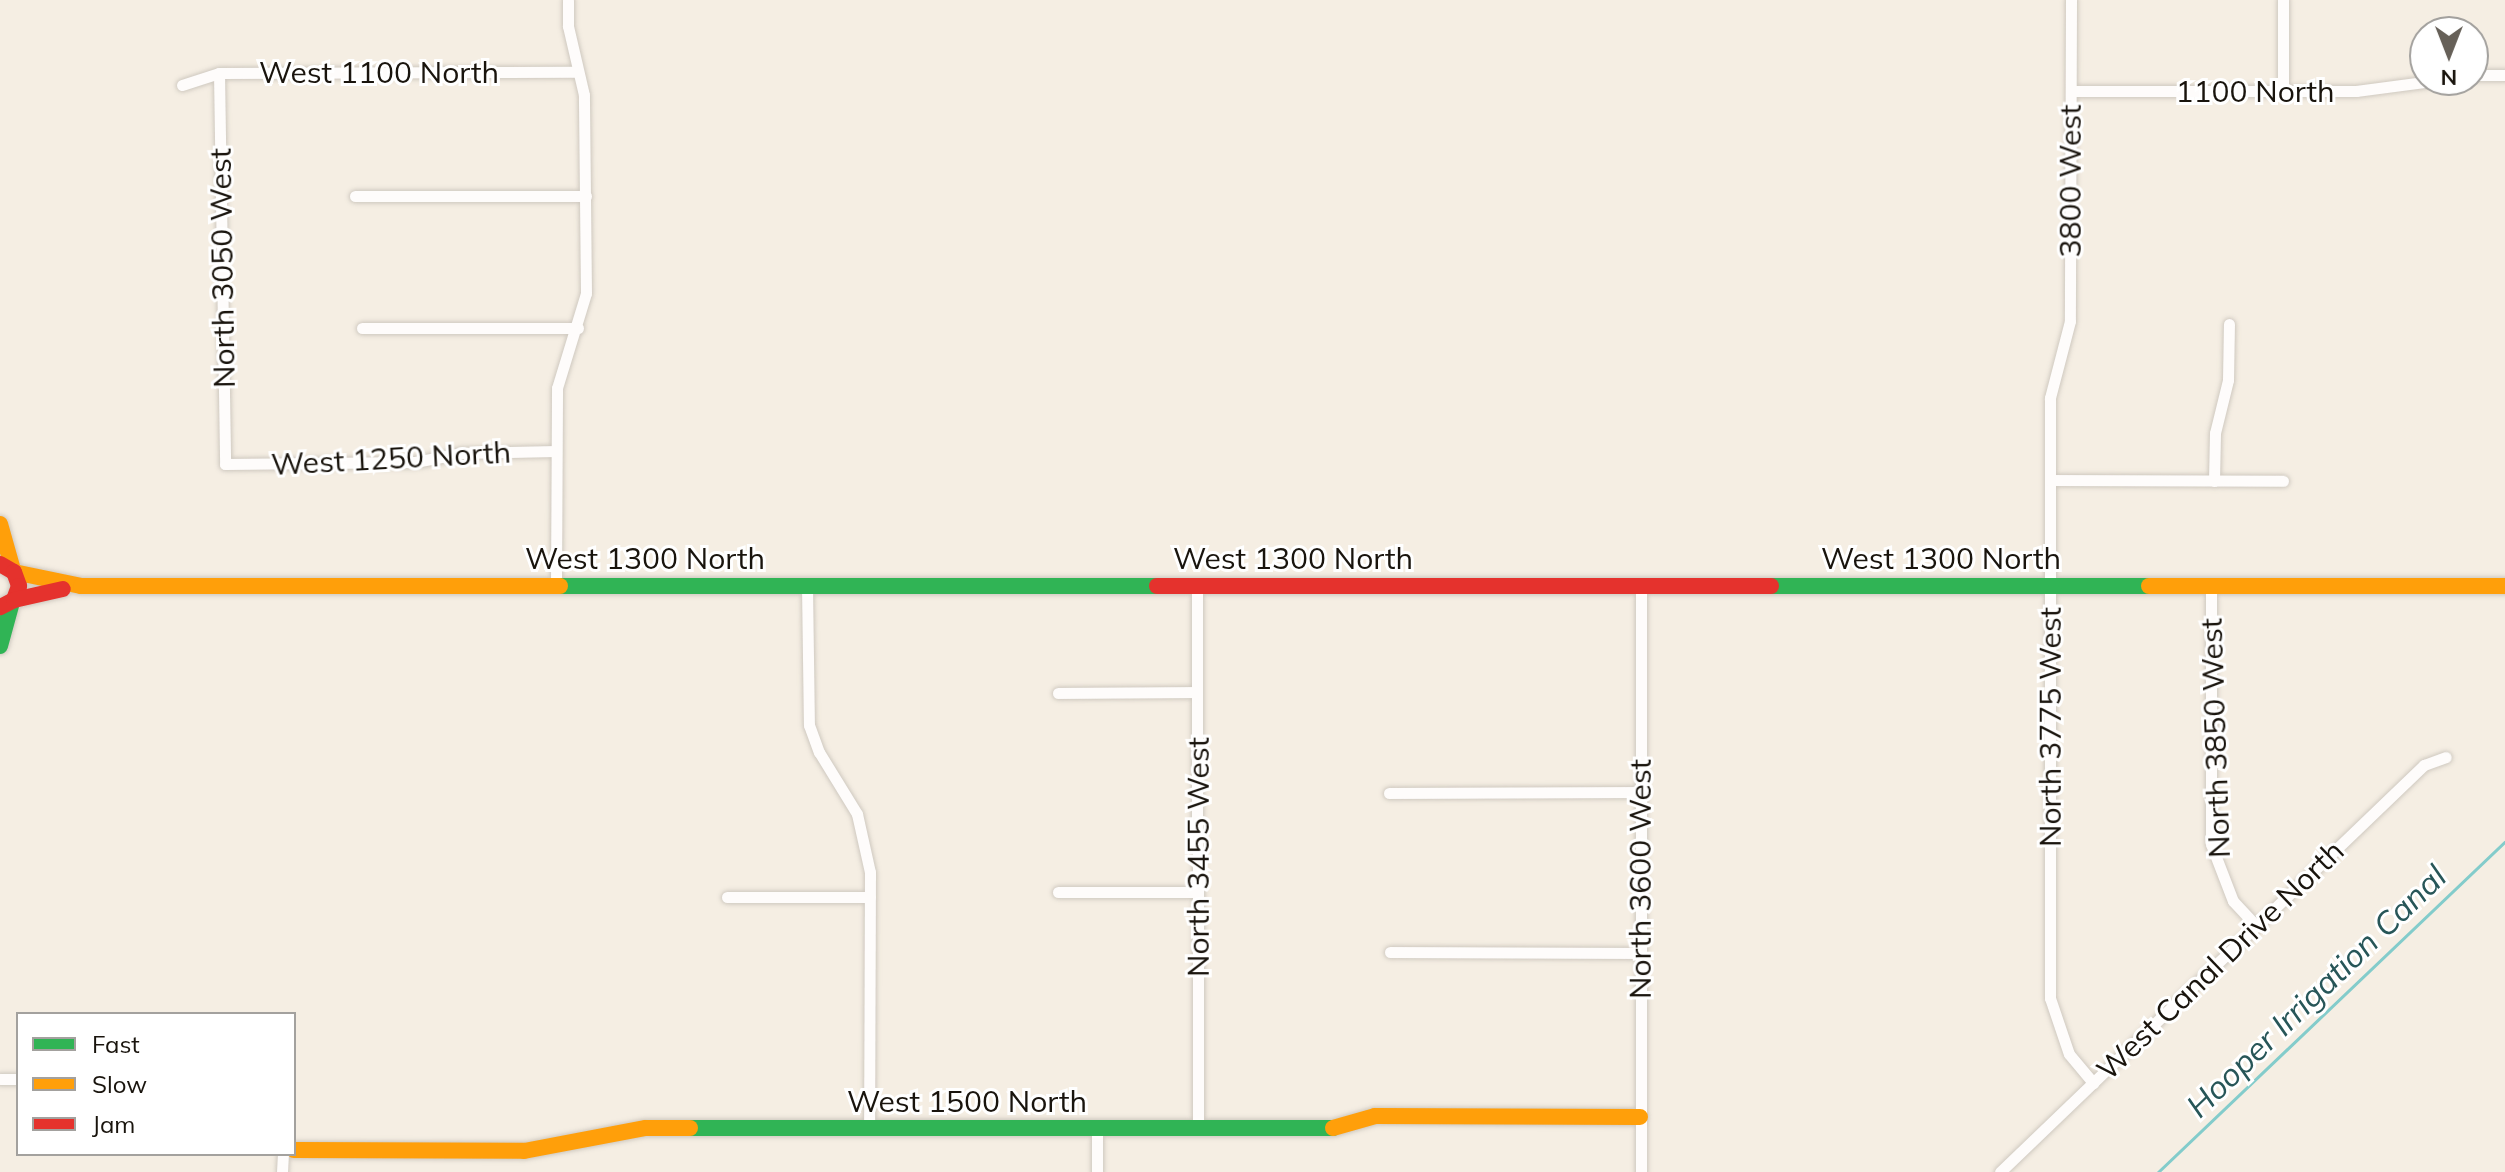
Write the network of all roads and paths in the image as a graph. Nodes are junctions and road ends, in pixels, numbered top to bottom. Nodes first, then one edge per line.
1 (568, 0) edge
2 (2071, 0) edge
3 (2283, 0) edge
4 (578, 72) junction
5 (219, 73) junction
6 (2409, 84) edge
7 (182, 85) dead end
8 (2071, 91) junction
9 (2283, 92) junction
10 (355, 196) dead end
11 (586, 196) junction
12 (2229, 324) dead end
13 (362, 328) dead end
14 (578, 328) junction
15 (2060, 360) joint
16 (556, 451) junction
17 (225, 464) joint
18 (2050, 480) junction
19 (2214, 481) junction
20 (2283, 481) dead end
21 (0, 524) edge
22 (9, 569) edge
23 (81, 586) junction
24 (556, 586) junction
25 (807, 586) junction
26 (1197, 586) junction
27 (1641, 586) junction
28 (2050, 586) junction
29 (2211, 586) junction
30 (2505, 586) edge
31 (9, 603) edge
32 (0, 646) edge
33 (1197, 692) junction
34 (1058, 693) dead end
35 (2446, 757) dead end
36 (1639, 792) junction
37 (1389, 793) dead end
38 (1058, 892) dead end
39 (1198, 892) junction
40 (727, 897) dead end
41 (870, 897) junction
42 (2256, 926) junction
43 (1390, 952) dead end
44 (1639, 953) junction
45 (2093, 1083) junction
46 (1640, 1117) junction
47 (869, 1129) junction
48 (1097, 1129) junction
49 (1198, 1129) junction
50 (296, 1150) edge
51 (1097, 1172) edge
52 (1641, 1172) edge
53 (2000, 1172) edge

1 - 4 street
2 - 8 street, 3800 West
3 - 9 street
4 - 5 street, West 1100 North
4 - 11 street
5 - 7 street, West 1100 North
5 - 17 street, North 3050 West
6 - 9 street, 1100 North
8 - 9 street, 1100 North
8 - 15 street, 3800 West
10 - 11 street
11 - 14 street
12 - 19 street
13 - 14 street
14 - 16 street
15 - 18 street, North 3775 West
16 - 17 street, West 1250 North
16 - 24 street
18 - 19 street
18 - 28 street, North 3775 West
19 - 20 street
21 - 22 street
22 - 23 street, West 1300 North
22 - 31 street
23 - 24 street, West 1300 North
23 - 31 street, West 1300 North
24 - 25 street, West 1300 North
25 - 26 street, West 1300 North
25 - 41 street
26 - 27 street, West 1300 North
26 - 33 street, North 3455 West
27 - 28 street, West 1300 North
27 - 36 street, North 3600 West
28 - 29 street, West 1300 North
28 - 45 street, North 3775 West
29 - 30 street, West 1300 North
29 - 42 street, North 3850 West
31 - 32 street
33 - 34 street
33 - 39 street, North 3455 West
35 - 42 street, West Canal Drive North
36 - 37 street
36 - 44 street, North 3600 West
38 - 39 street
39 - 49 street, North 3455 West
40 - 41 street
41 - 47 street
42 - 45 street, West Canal Drive North
43 - 44 street
44 - 46 street, North 3600 West
45 - 53 street, West Canal Drive North
46 - 49 street, West 1500 North
46 - 52 street, North 3600 West
47 - 48 street, West 1500 North
47 - 50 street, West 1500 North
48 - 49 street, West 1500 North
48 - 51 street

